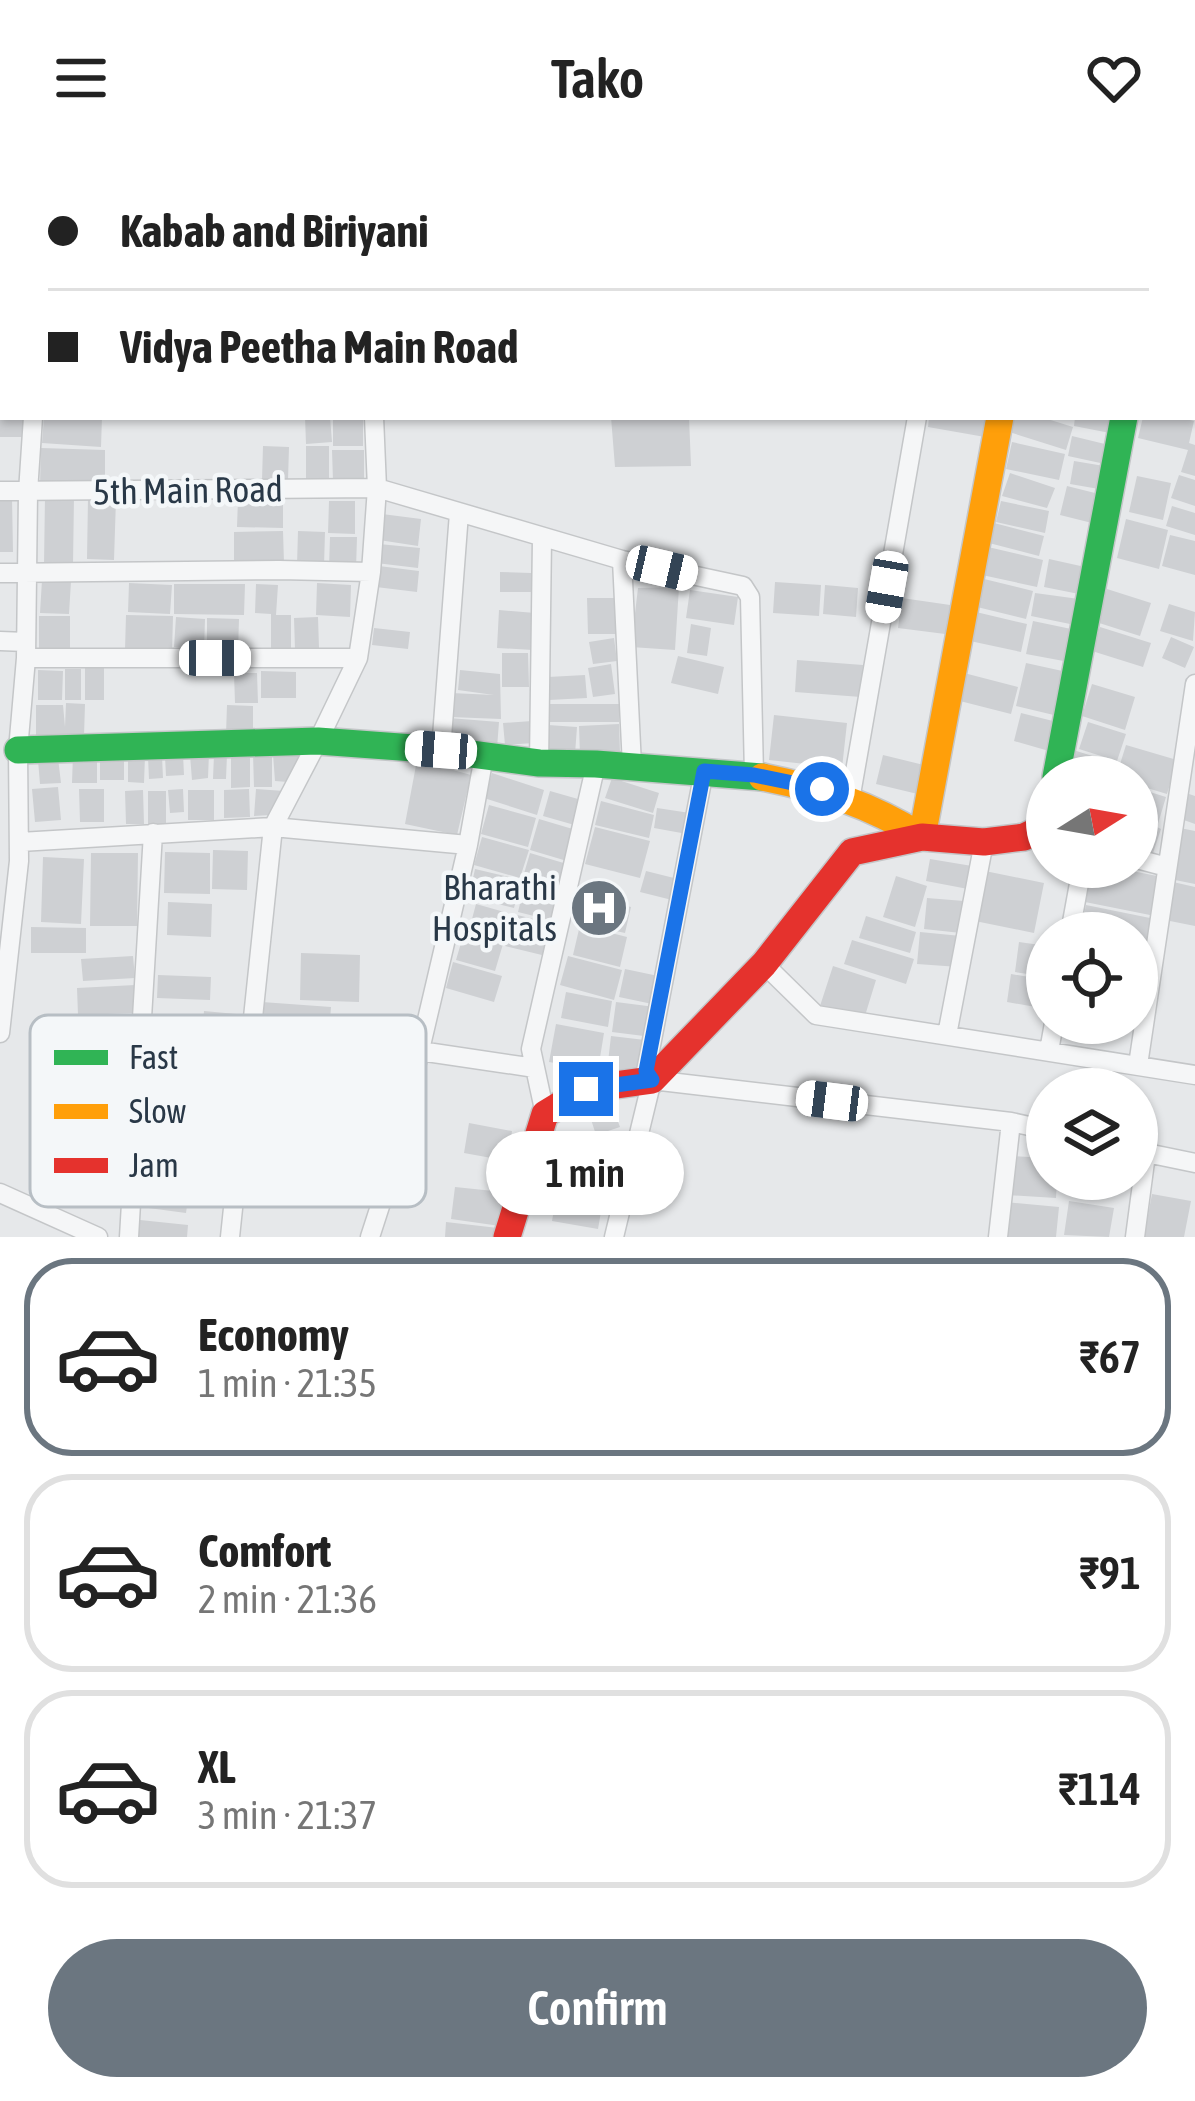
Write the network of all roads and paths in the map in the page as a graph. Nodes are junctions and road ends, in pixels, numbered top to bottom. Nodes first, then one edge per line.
1 (33, 420) edge
2 (374, 420) edge
3 (916, 420) edge
4 (999, 420) edge
5 (1123, 420) edge
6 (377, 488) junction
7 (0, 491) edge
8 (28, 492) junction
9 (459, 513) junction
10 (542, 538) junction
11 (622, 560) junction
12 (27, 572) junction
13 (371, 572) junction
14 (0, 573) edge
15 (0, 641) edge
16 (26, 650) junction
17 (358, 658) junction
18 (1195, 685) edge
19 (318, 742) junction
20 (18, 750) junction
21 (441, 750) junction
22 (484, 756) junction
23 (1060, 756) edge
24 (538, 763) junction
25 (596, 764) junction
26 (632, 766) junction
27 (704, 771) junction
28 (754, 775) junction
29 (850, 800) junction
30 (9, 804) edge
31 (272, 827) junction
32 (153, 833) junction
33 (1026, 836) edge
34 (922, 837) junction
35 (984, 842) junction
36 (468, 845) junction
37 (13, 855) edge
38 (1158, 865) edge
39 (1167, 867) junction
40 (7, 911) edge
41 (764, 964) junction
42 (142, 1015) edge
43 (253, 1015) edge
44 (426, 1025) edge
45 (0, 1033) edge
46 (947, 1035) junction
47 (1050, 1044) edge
48 (426, 1052) edge
49 (1049, 1052) junction
50 (1138, 1065) junction
51 (535, 1068) junction
52 (1195, 1075) edge
53 (652, 1080) junction
54 (545, 1114) junction
55 (1011, 1122) junction
56 (1026, 1125) edge
57 (1158, 1155) edge
58 (1195, 1163) edge
59 (0, 1193) edge
60 (1138, 1200) edge
61 (30, 1206) edge
62 (31, 1207) edge
63 (131, 1207) edge
64 (233, 1207) edge
65 (380, 1207) edge
66 (98, 1237) edge
67 (129, 1237) edge
68 (230, 1237) edge
69 (370, 1237) edge
70 (507, 1237) edge
71 (614, 1237) edge
72 (998, 1237) edge
73 (1135, 1237) edge

1 - 8 street
2 - 6 street
3 - 29 street
4 - 34 street
5 - 23 street
6 - 8 street, 5th Main Road
6 - 9 street, 5th Main Road
6 - 13 street
7 - 8 street, 5th Main Road
8 - 12 street
9 - 10 street, 5th Main Road
9 - 21 street
10 - 11 street, 5th Main Road
10 - 24 street
11 - 26 street
11 - 28 street, 5th Main Road
12 - 13 street
12 - 14 street
12 - 16 street
13 - 17 street
15 - 16 street
16 - 17 street
16 - 20 street
17 - 19 street
18 - 39 street
19 - 20 street
19 - 21 street
19 - 31 street
20 - 30 street
21 - 22 street
22 - 24 street
22 - 36 street
24 - 25 street
25 - 26 street
25 - 51 street
26 - 27 street
27 - 28 street
27 - 53 street
28 - 29 street
29 - 34 street
30 - 37 street
31 - 32 street
31 - 36 street
31 - 43 street
32 - 37 street
32 - 42 street
33 - 35 street
34 - 35 street
34 - 41 street
35 - 46 street
36 - 44 street
37 - 40 street
38 - 39 street
39 - 50 street
40 - 45 street
41 - 46 street
41 - 53 street
46 - 49 street
47 - 49 street
48 - 51 street
49 - 50 street
50 - 52 street
51 - 54 street
53 - 54 street
53 - 55 street
53 - 71 street
54 - 70 street
55 - 56 street
55 - 72 street
57 - 58 street
59 - 61 street
60 - 73 street
62 - 66 street
63 - 67 street
64 - 68 street
65 - 69 street

